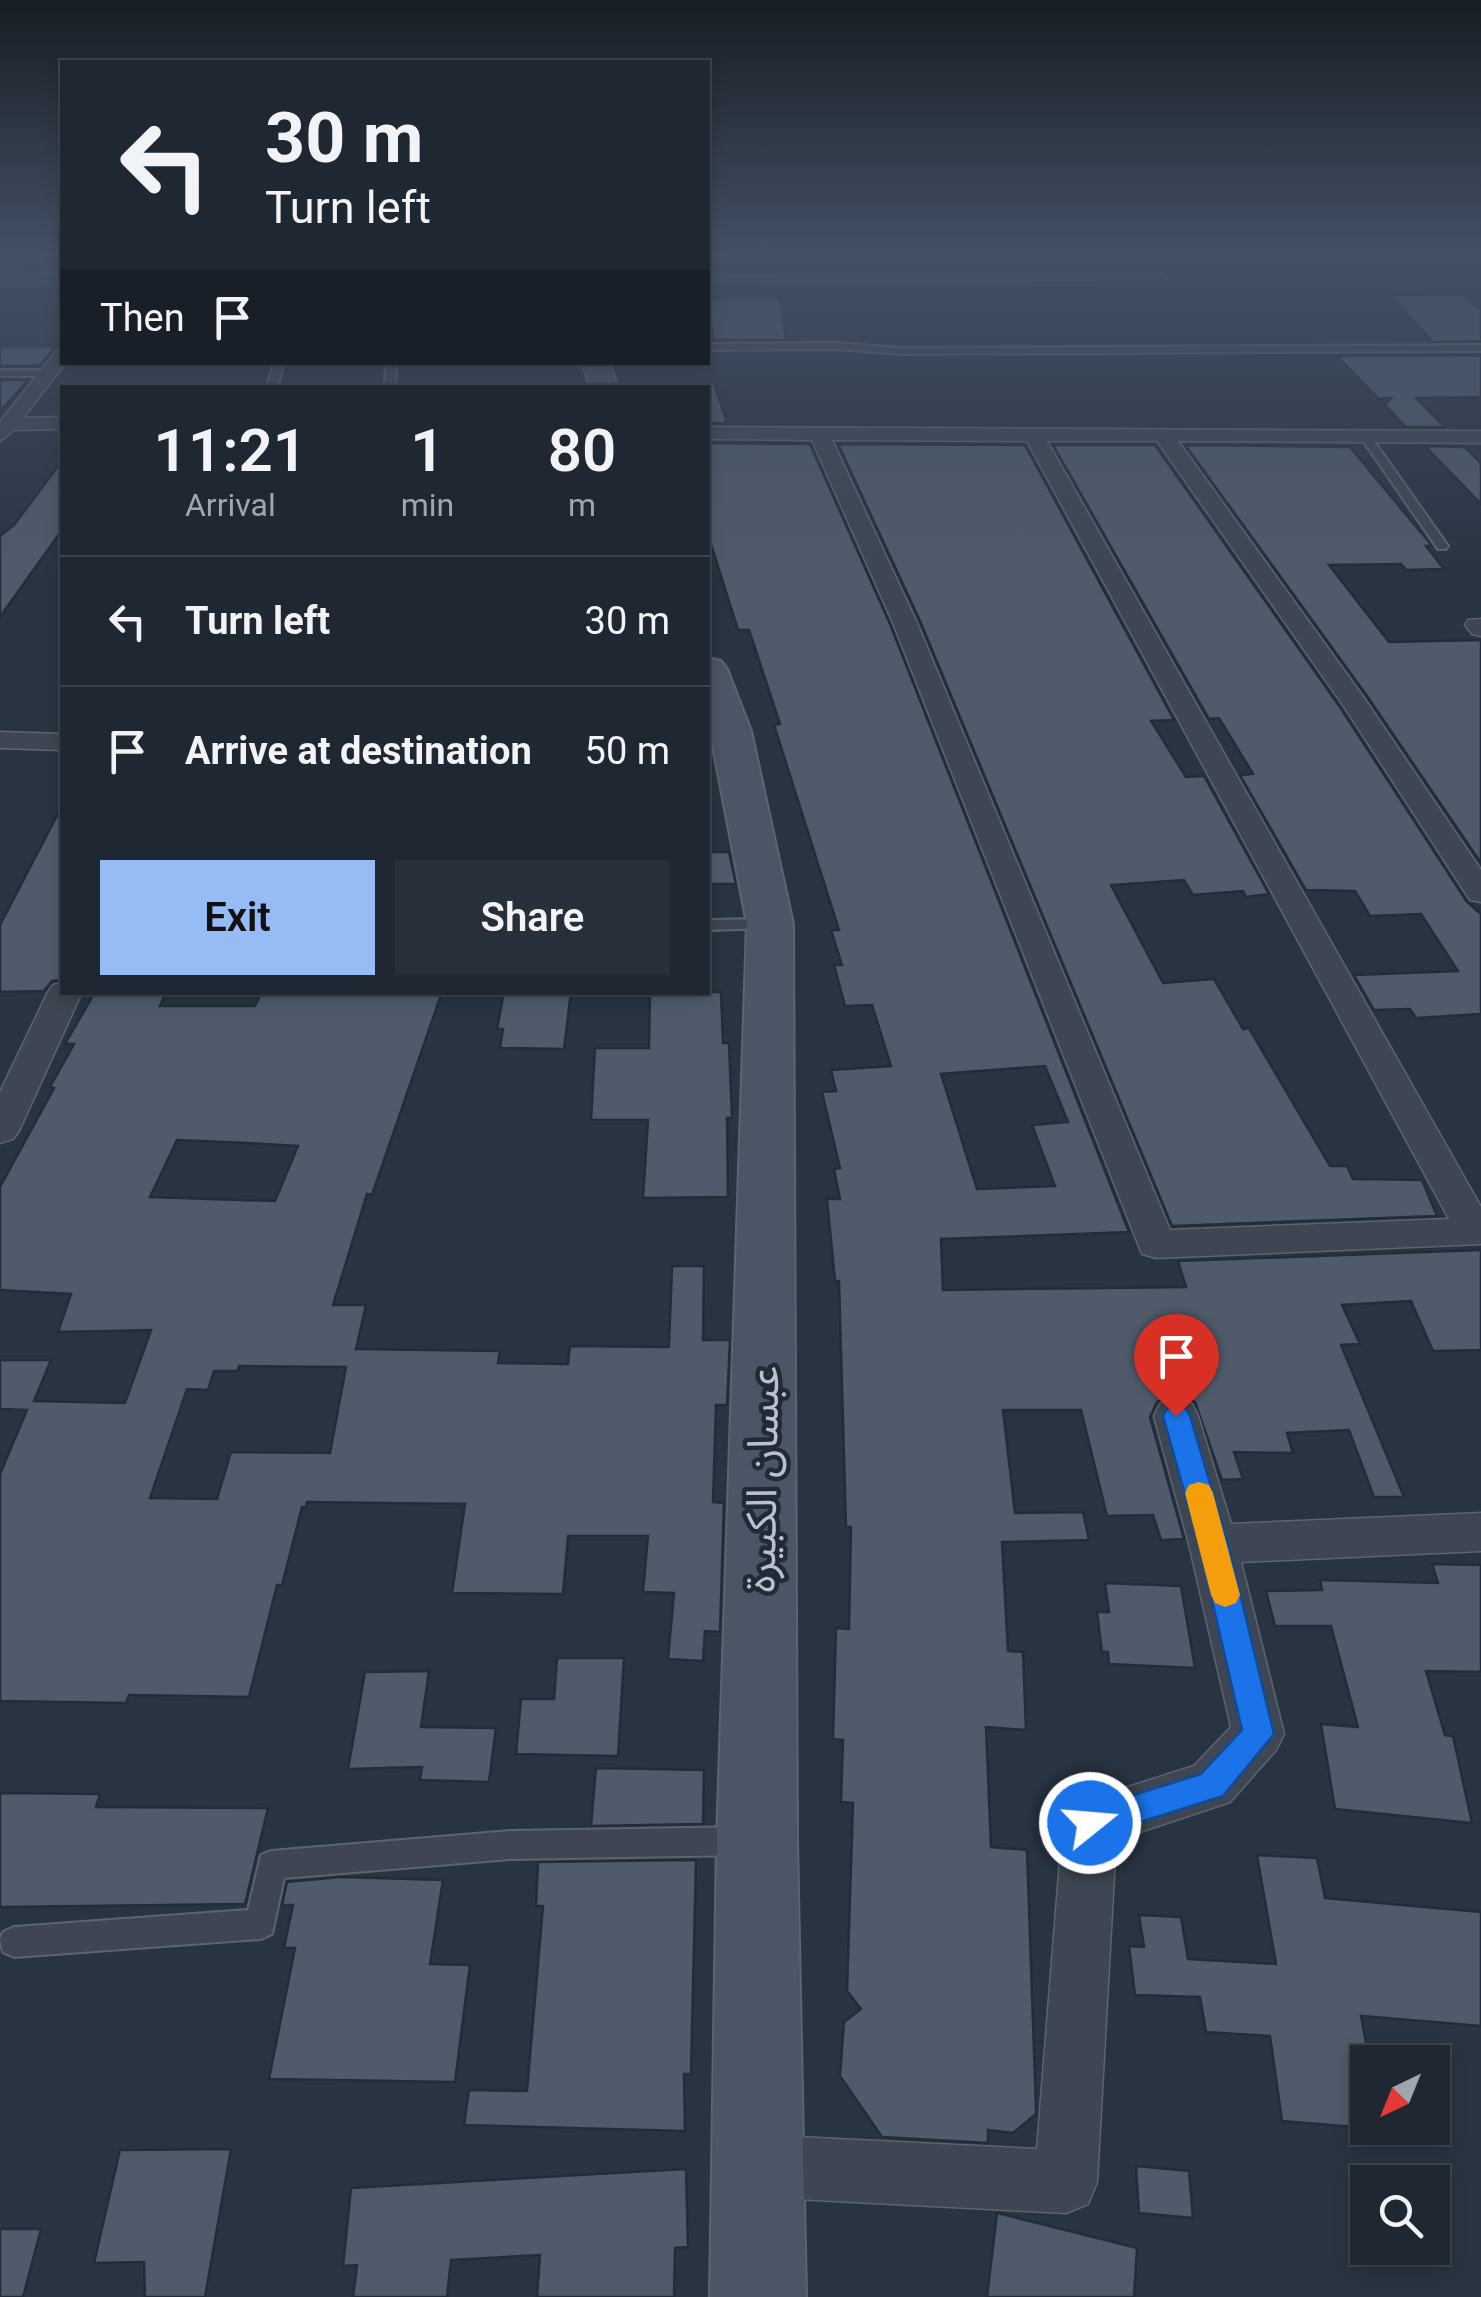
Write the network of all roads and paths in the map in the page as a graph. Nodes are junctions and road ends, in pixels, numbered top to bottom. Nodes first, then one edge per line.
1 (56, 362) edge
2 (0, 373) edge
3 (48, 373) junction
4 (60, 423) edge
5 (6, 430) edge
6 (710, 433) edge
7 (1034, 435) junction
8 (820, 436) junction
9 (1481, 437) edge
10 (1164, 438) junction
11 (1367, 439) junction
12 (1442, 546) dead end
13 (710, 680) edge
14 (719, 732) edge
15 (0, 740) edge
16 (60, 742) edge
17 (1481, 893) edge
18 (739, 924) edge
19 (64, 995) edge
20 (0, 1131) edge
21 (1478, 1231) edge
22 (1176, 1416) dead end
23 (1481, 1532) edge
24 (1213, 1544) junction
25 (756, 1840) junction
26 (14, 1942) dead end
27 (756, 2166) junction
28 (758, 2297) edge

1 - 3 street
2 - 3 lane
3 - 5 street
4 - 5 street
6 - 8 street
7 - 8 street
7 - 10 street
7 - 21 street
8 - 21 street
9 - 11 street
10 - 11 street
10 - 17 street
11 - 12 lane
13 - 14 main road, عبسان الكبيرة
14 - 18 main road, عبسان الكبيرة
15 - 16 street
18 - 25 main road, عبسان الكبيرة
19 - 20 street
22 - 24 street
23 - 24 street
24 - 27 street
25 - 26 lane
25 - 27 main road, عبسان الكبيرة
27 - 28 main road, عبسان الكبيرة

